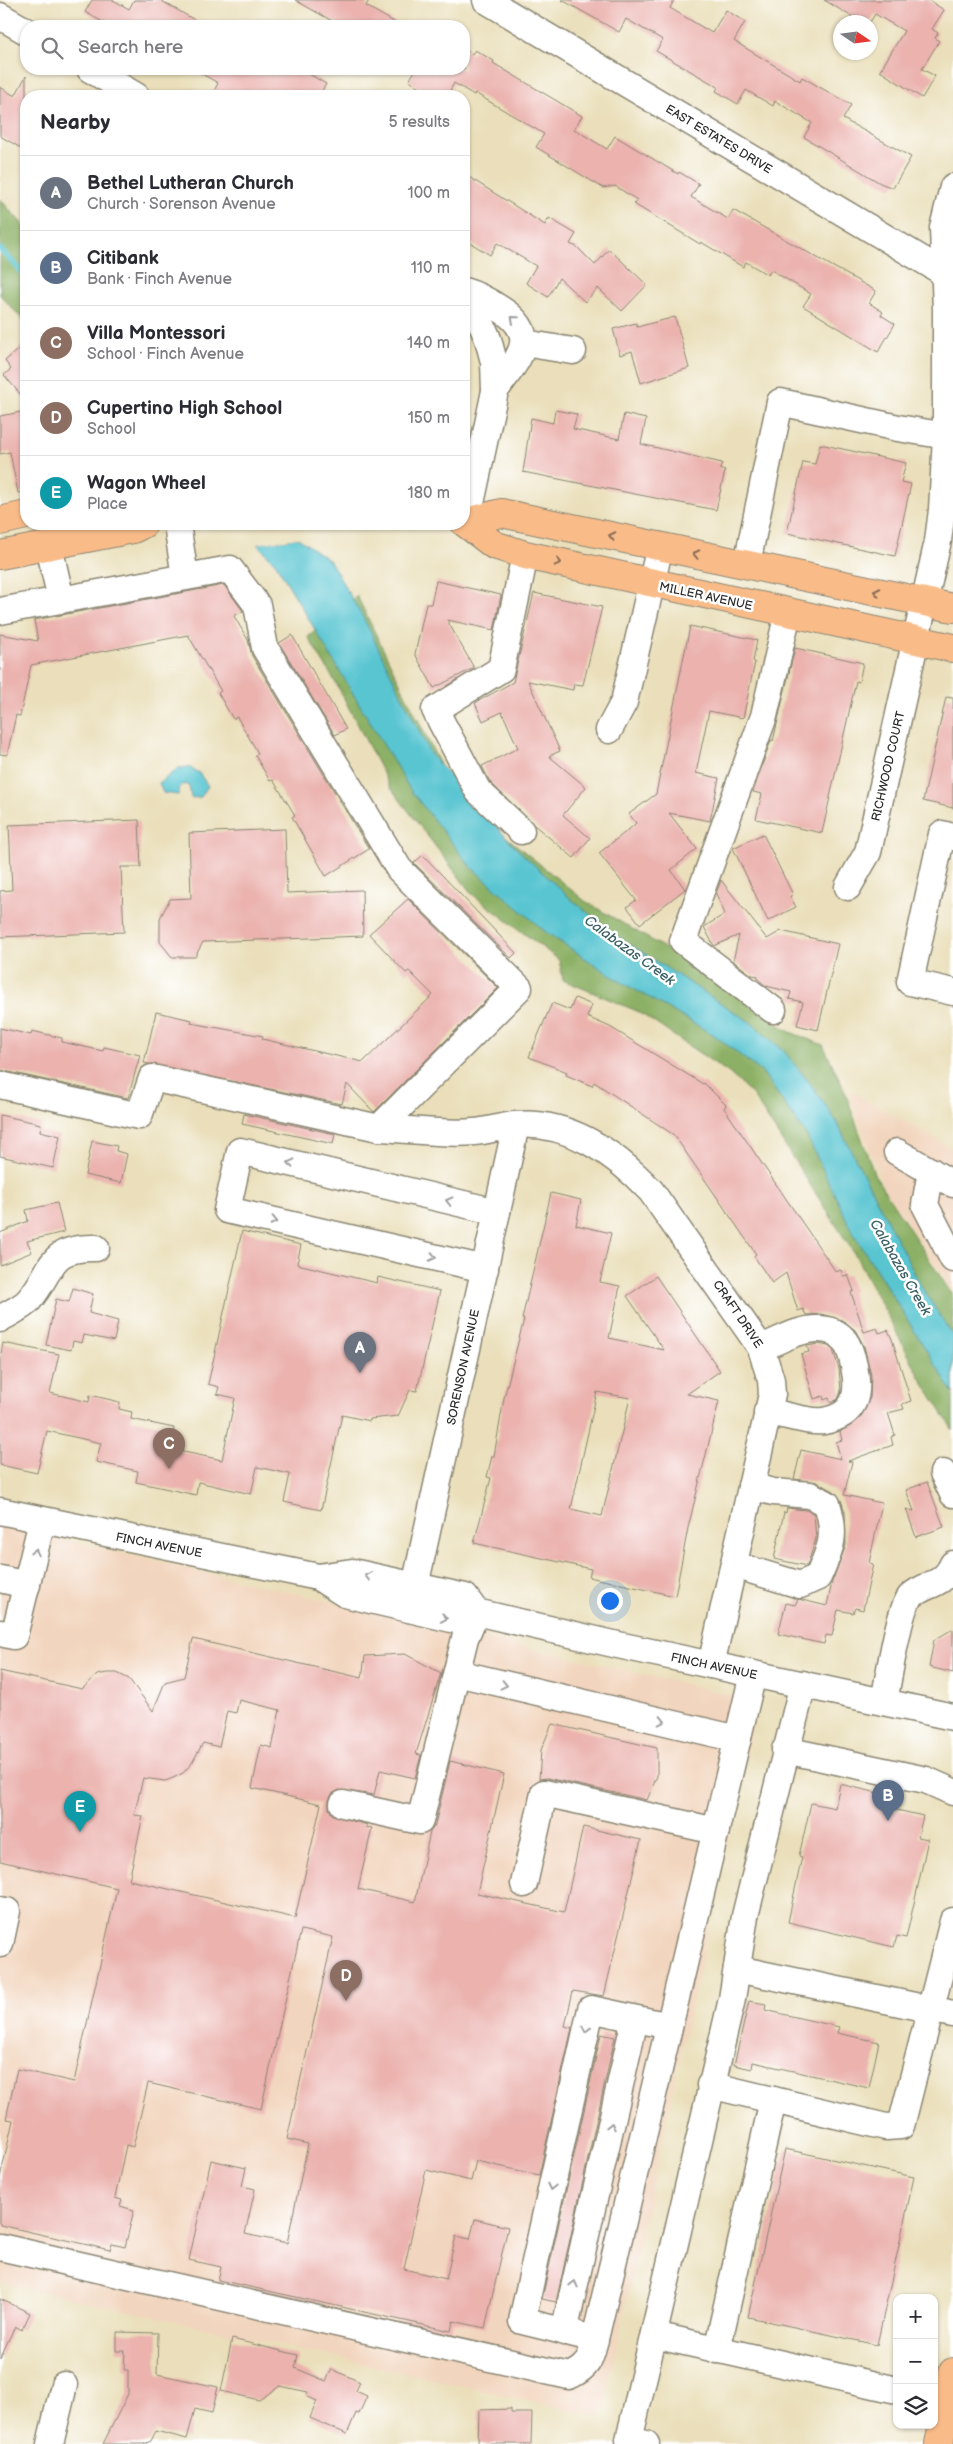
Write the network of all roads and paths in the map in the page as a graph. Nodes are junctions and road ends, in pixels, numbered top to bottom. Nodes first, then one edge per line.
1 (486, 0) edge
2 (0, 16) edge
3 (20, 28) edge
4 (100, 75) edge
5 (126, 90) edge
6 (953, 187) edge
7 (948, 275) edge
8 (470, 294) edge
9 (470, 307) edge
10 (524, 343) junction
11 (573, 351) dead end
12 (495, 391) junction
13 (949, 436) edge
14 (470, 500) edge
15 (20, 516) edge
16 (0, 520) edge
17 (470, 521) edge
18 (470, 526) edge
19 (128, 530) edge
20 (178, 530) edge
21 (49, 546) junction
22 (660, 546) junction
23 (0, 555) edge
24 (525, 555) junction
25 (747, 564) junction
26 (185, 577) junction
27 (652, 584) junction
28 (61, 600) junction
29 (925, 602) junction
30 (953, 608) edge
31 (0, 611) edge
32 (788, 613) junction
33 (916, 640) junction
34 (953, 648) edge
35 (609, 730) dead end
36 (521, 831) dead end
37 (953, 837) edge
38 (848, 887) dead end
39 (953, 992) edge
40 (773, 1010) dead end
41 (0, 1085) edge
42 (516, 1125) junction
43 (379, 1128) junction
44 (897, 1152) dead end
45 (931, 1171) junction
46 (953, 1184) edge
47 (497, 1212) junction
48 (96, 1248) dead end
49 (953, 1260) edge
50 (484, 1269) junction
51 (0, 1319) edge
52 (761, 1348) junction
53 (767, 1412) junction
54 (751, 1486) junction
55 (0, 1511) edge
56 (42, 1521) junction
57 (953, 1564) edge
58 (734, 1565) junction
59 (0, 1579) edge
60 (27, 1585) junction
61 (413, 1598) junction
62 (476, 1612) junction
63 (0, 1633) edge
64 (711, 1665) junction
65 (457, 1673) junction
66 (753, 1674) junction
67 (803, 1684) junction
68 (884, 1702) junction
69 (953, 1717) edge
70 (738, 1739) junction
71 (785, 1750) junction
72 (953, 1792) edge
73 (343, 1804) dead end
74 (716, 1831) junction
75 (524, 1884) dead end
76 (0, 1910) edge
77 (953, 1921) edge
78 (0, 1944) edge
79 (736, 1968) junction
80 (942, 2012) edge
81 (636, 2019) junction
82 (670, 2026) junction
83 (710, 2085) junction
84 (773, 2100) junction
85 (0, 2247) edge
86 (564, 2332) junction
87 (654, 2335) junction
88 (595, 2339) junction
89 (717, 2350) junction
90 (953, 2372) edge
91 (64, 2385) dead end
92 (893, 2389) edge
93 (941, 2400) edge
94 (50, 2444) edge
95 (646, 2444) edge
96 (939, 2444) edge

1 - 7 street, EAST ESTATES DRIVE
2 - 3 street
4 - 5 street
6 - 7 street, RICHWOOD COURT
7 - 13 street, RICHWOOD COURT
10 -> 8 street
9 - 12 street
10 - 11 street
10 - 12 street
12 - 14 street
13 - 25 street
13 - 29 street, RICHWOOD COURT
15 - 16 main road
22 -> 17 main road
18 - 24 main road, MILLER AVENUE
19 - 21 main road
20 - 26 street
21 - 23 main road
21 - 28 street
25 -> 22 main road
22 - 27 street
24 -> 27 main road, MILLER AVENUE
24 - 36 street
29 -> 25 main road
26 - 28 street
26 - 43 street
27 - 32 main road, MILLER AVENUE
27 - 35 street
28 - 31 street
29 - 30 main road
29 - 33 street, RICHWOOD COURT
32 - 33 main road, MILLER AVENUE
32 - 40 street
33 - 34 main road, MILLER AVENUE
33 - 38 street, RICHWOOD COURT
37 - 39 street
41 - 43 street, CRAFT DRIVE
42 - 43 street, CRAFT DRIVE
42 - 47 street, SORENSON AVENUE
42 - 52 street, CRAFT DRIVE
44 - 45 street
45 - 46 street
45 - 49 street
47 - 50 street, SORENSON AVENUE
47 -> 50 street
48 - 51 street
50 - 61 street, SORENSON AVENUE
52 - 53 street, CRAFT DRIVE
52 - 53 street
53 - 54 street, CRAFT DRIVE
54 - 58 street, CRAFT DRIVE
54 - 58 street
55 - 56 street, FINCH AVENUE
60 -> 56 street
56 - 61 street, FINCH AVENUE
57 - 68 street
58 - 64 street, CRAFT DRIVE
59 - 60 street
60 - 63 street
61 - 62 street, FINCH AVENUE
62 - 64 street, FINCH AVENUE
62 - 65 street
64 - 66 street, FINCH AVENUE
65 -> 70 street
65 - 73 street
66 - 67 street, FINCH AVENUE
66 - 70 street
67 - 68 street, FINCH AVENUE
67 - 71 street
68 - 69 street, FINCH AVENUE
70 - 74 street
71 - 72 street
71 - 79 street
74 - 75 street
74 - 82 street
76 - 78 street
77 - 80 street
79 - 80 street
79 - 83 street
80 - 84 street
81 - 82 street
86 -> 81 street
81 -> 86 street
82 - 88 street
83 - 84 street
83 - 87 street
84 - 89 street
85 - 88 street
86 - 88 street
87 - 89 street
87 - 95 street
89 - 92 street
90 - 93 main road
91 - 94 street
93 - 96 main road

